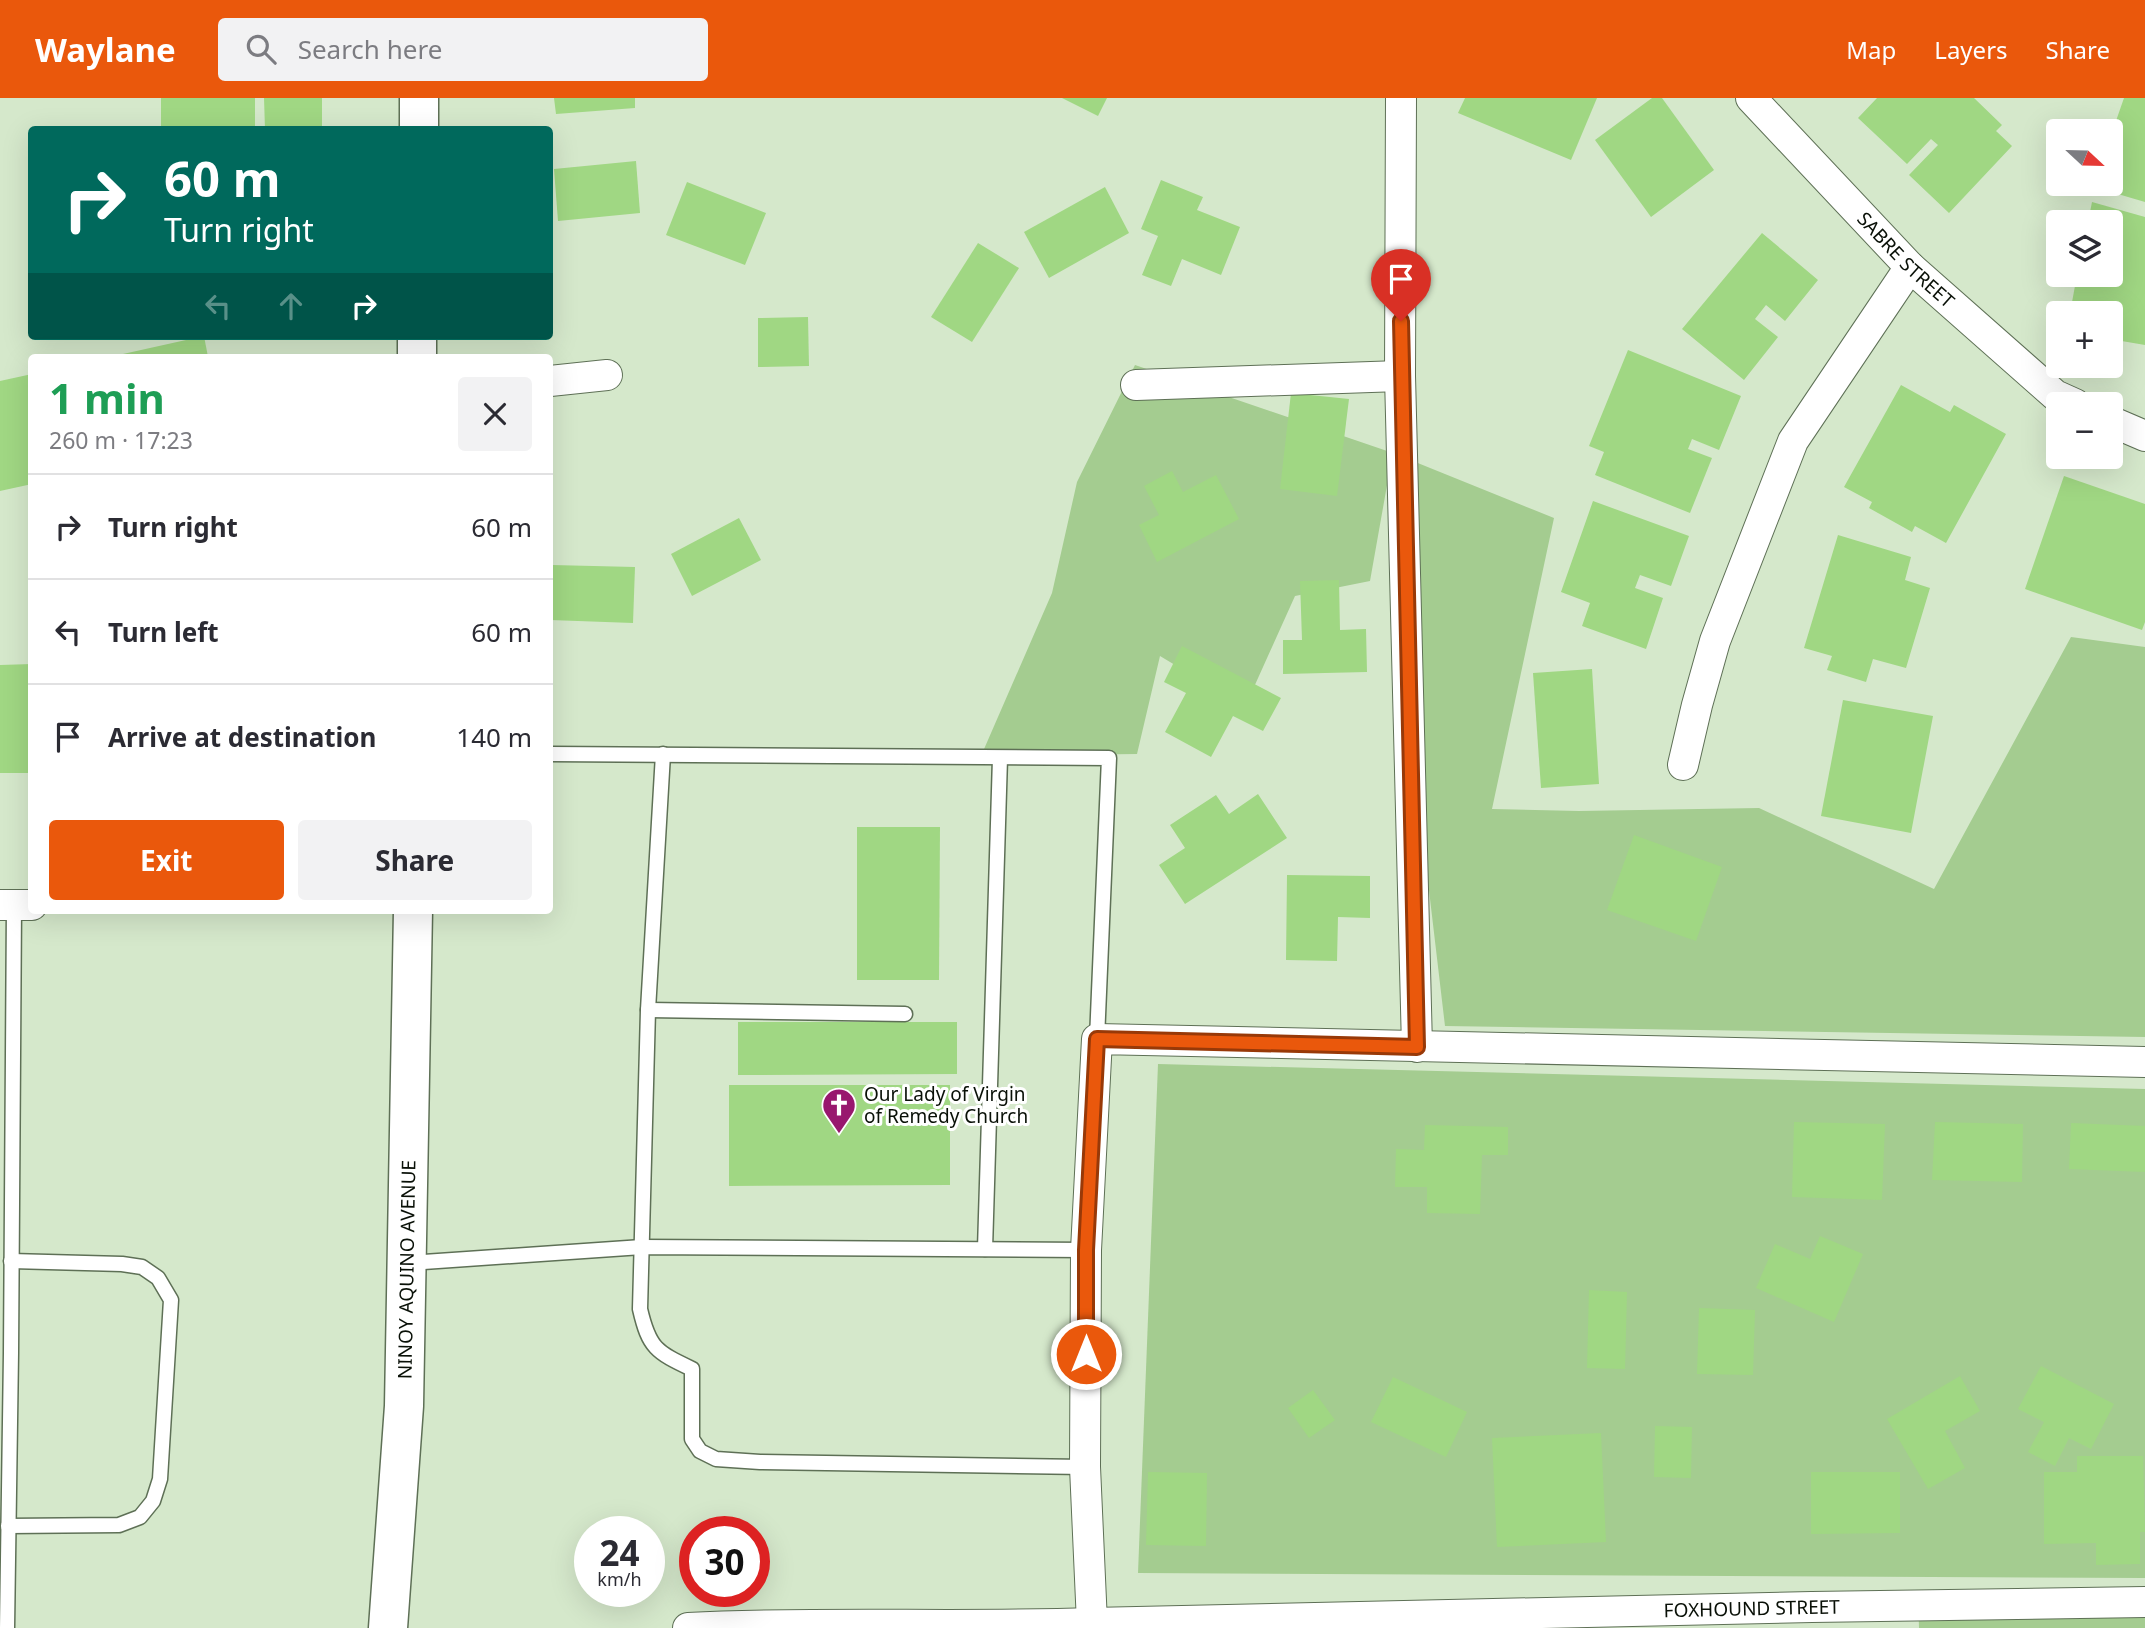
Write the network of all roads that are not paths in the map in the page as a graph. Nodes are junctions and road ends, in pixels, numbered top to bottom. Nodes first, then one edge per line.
1 (419, 98) edge
2 (1401, 98) edge
3 (1751, 98) edge
4 (419, 126) edge
5 (1910, 267) junction
6 (607, 375) dead end
7 (1400, 376) junction
8 (553, 381) edge
9 (1136, 385) dead end
10 (2052, 392) edge
11 (2123, 427) edge
12 (2145, 436) edge
13 (553, 754) edge
14 (663, 754) junction
15 (999, 758) junction
16 (1683, 765) dead end
17 (15, 905) edge
18 (413, 914) edge
19 (648, 1010) junction
20 (905, 1014) dead end
21 (1097, 1039) junction
22 (1417, 1047) junction
23 (2145, 1062) edge
24 (642, 1247) junction
25 (985, 1249) junction
26 (1086, 1250) junction
27 (11, 1261) junction
28 (406, 1263) junction
29 (1085, 1466) junction
30 (8, 1526) junction
31 (2145, 1602) edge
32 (1914, 1617) edge
33 (1092, 1623) junction
34 (761, 1626) edge
35 (7, 1628) edge
36 (388, 1628) edge
37 (688, 1628) edge

1 - 4 main road
2 - 7 street
3 - 5 street, SABRE STREET
5 - 10 street, SABRE STREET
5 - 16 street
6 - 8 street
7 - 9 street
7 - 22 street
11 - 12 street
13 - 14 lane
14 - 15 lane
14 - 19 lane
15 - 21 lane
15 - 25 lane
17 - 27 lane
18 - 28 main road, NINOY AQUINO AVENUE
19 - 20 lane
19 - 24 lane
21 - 22 street
21 - 26 street
22 - 23 street
24 - 25 lane
24 - 28 lane
24 - 29 lane
25 - 26 lane
26 - 29 street
27 - 30 lane
27 - 30 lane
28 - 36 main road, NINOY AQUINO AVENUE
29 - 33 street
30 - 35 lane
31 - 32 street, FOXHOUND STREET
32 - 33 street, FOXHOUND STREET
33 - 34 street, FOXHOUND STREET
34 - 37 street, FOXHOUND STREET

